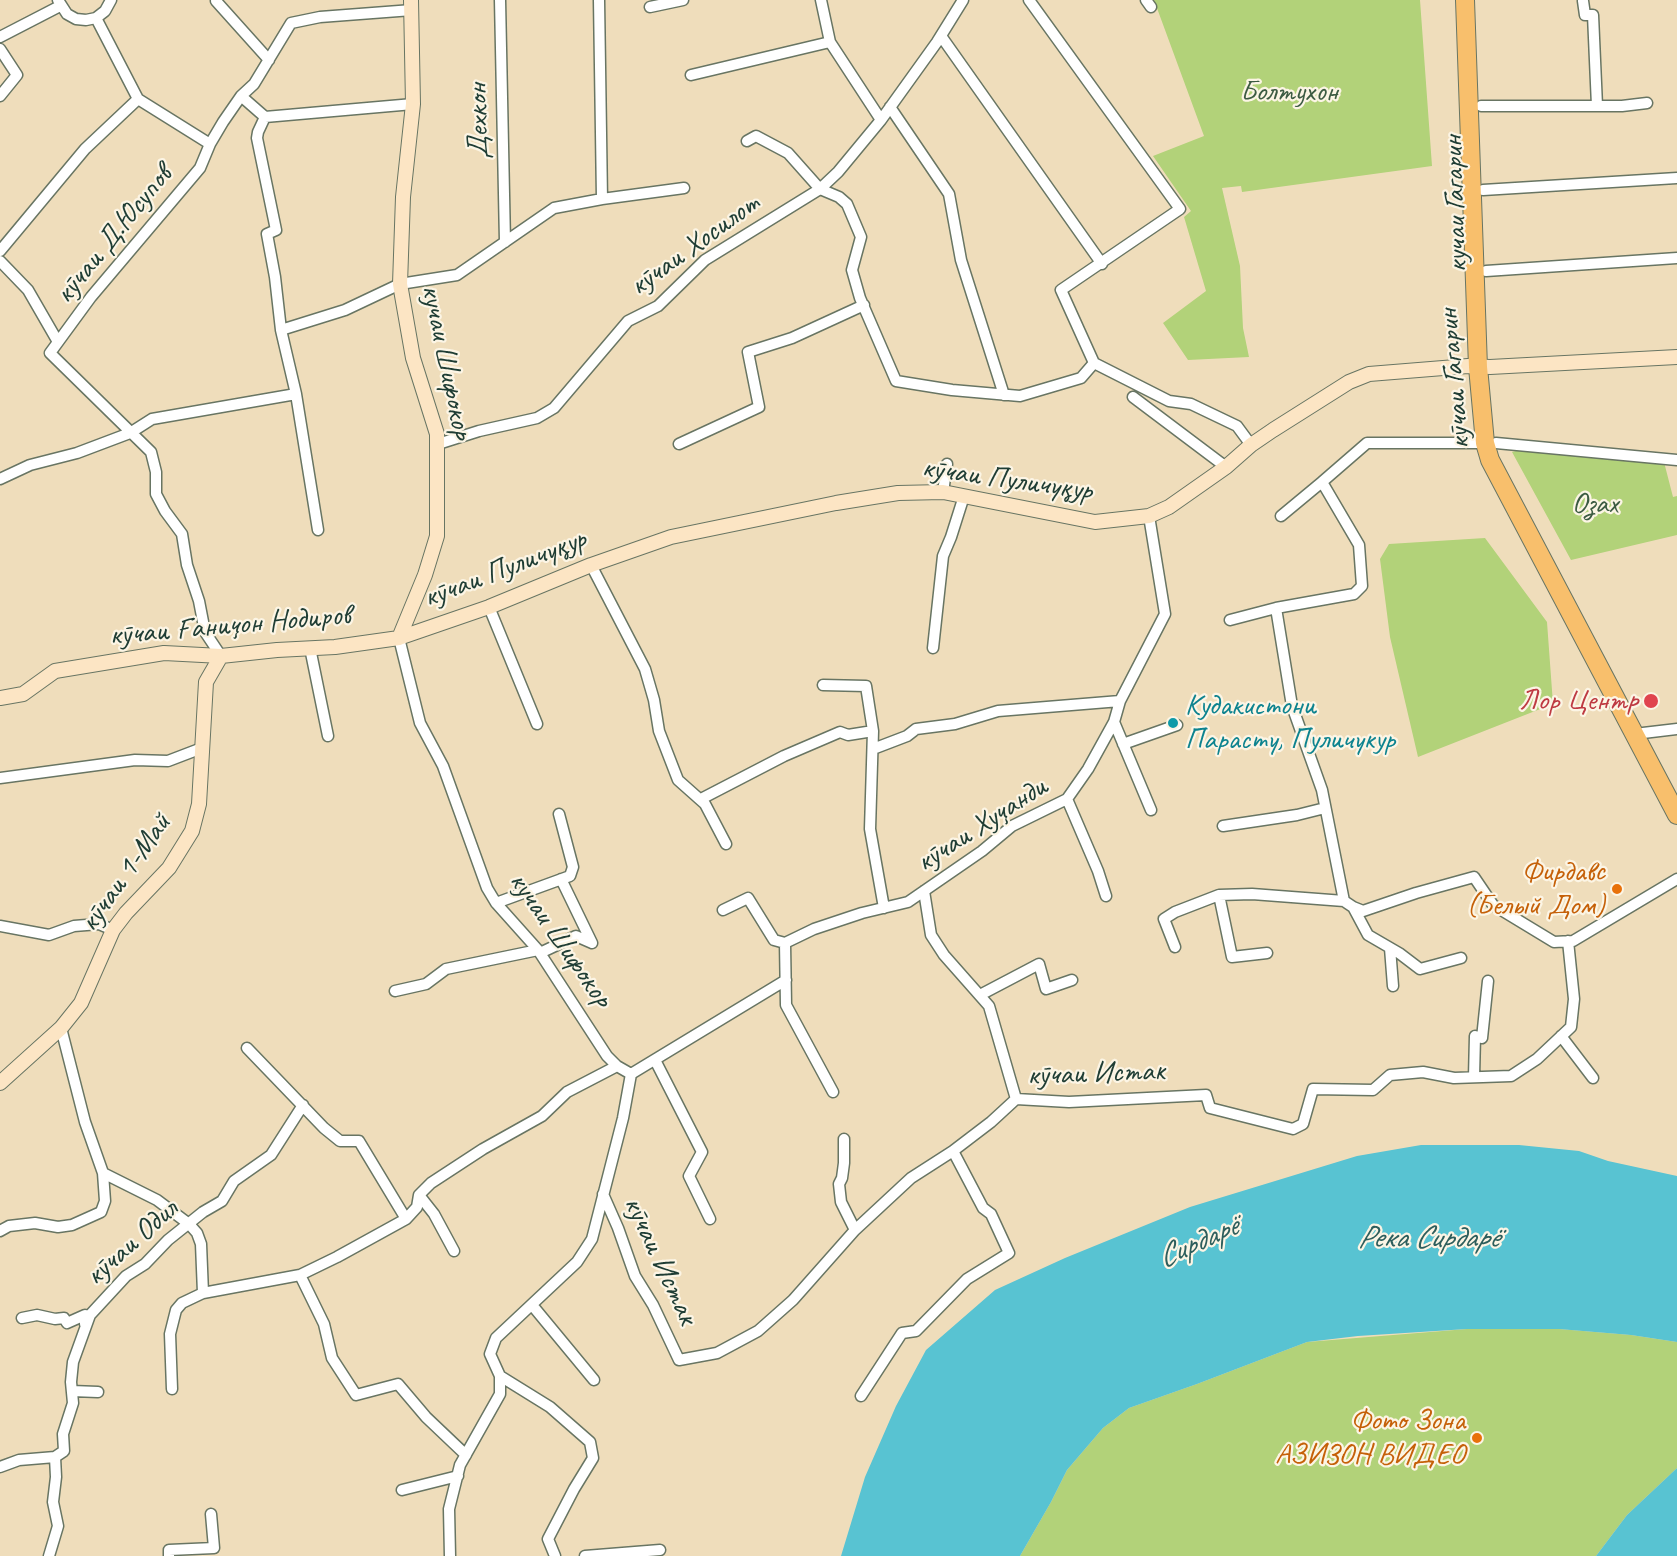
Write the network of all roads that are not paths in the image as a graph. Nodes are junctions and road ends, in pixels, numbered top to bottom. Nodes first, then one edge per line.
1 (111, 0) edge
2 (218, 0) edge
3 (500, 0) edge
4 (599, 0) edge
5 (683, 0) edge
6 (821, 0) edge
7 (963, 0) edge
8 (1029, 0) edge
9 (1465, 0) edge
10 (1477, 0) edge
11 (1583, 1) edge
12 (59, 3) edge
13 (412, 5) edge
14 (650, 7) dead end
15 (96, 18) junction
16 (941, 36) junction
17 (0, 37) edge
18 (830, 42) junction
19 (0, 49) edge
20 (269, 60) junction
21 (691, 75) dead end
22 (0, 96) edge
23 (241, 96) junction
24 (138, 99) junction
25 (1647, 103) dead end
26 (413, 104) junction
27 (1481, 106) junction
28 (1597, 106) junction
29 (890, 107) junction
30 (265, 117) junction
31 (881, 120) junction
32 (747, 141) dead end
33 (210, 144) junction
34 (1677, 178) edge
35 (684, 188) dead end
36 (820, 189) junction
37 (1483, 190) junction
38 (602, 199) junction
39 (505, 242) junction
40 (0, 251) edge
41 (1677, 258) edge
42 (0, 261) edge
43 (1101, 264) junction
44 (1486, 271) junction
45 (400, 284) junction
46 (864, 305) junction
47 (281, 330) junction
48 (58, 342) junction
49 (1677, 357) edge
50 (1094, 363) junction
51 (1484, 367) junction
52 (296, 394) junction
53 (1004, 395) junction
54 (1132, 398) dead end
55 (130, 433) junction
56 (1491, 443) junction
57 (438, 444) junction
58 (679, 444) dead end
59 (1251, 445) junction
60 (1677, 460) edge
61 (947, 464) dead end
62 (1226, 467) junction
63 (0, 478) edge
64 (1322, 482) junction
65 (943, 492) junction
66 (964, 496) junction
67 (1149, 516) junction
68 (1281, 516) dead end
69 (318, 530) dead end
70 (591, 565) junction
71 (489, 607) junction
72 (1276, 608) junction
73 (1230, 620) dead end
74 (399, 638) junction
75 (310, 648) junction
76 (933, 648) dead end
77 (221, 656) junction
78 (824, 686) dead end
79 (0, 698) edge
80 (1120, 701) junction
81 (1114, 722) junction
82 (537, 724) dead end
83 (1177, 725) dead end
84 (1677, 729) edge
85 (873, 731) junction
86 (1643, 733) junction
87 (328, 736) dead end
88 (1123, 744) junction
89 (202, 748) junction
90 (873, 749) junction
91 (0, 778) edge
92 (1677, 792) edge
93 (701, 799) junction
94 (1067, 799) junction
95 (1325, 808) junction
96 (1151, 810) dead end
97 (559, 814) dead end
98 (1677, 815) edge
99 (1223, 826) dead end
100 (726, 843) dead end
101 (561, 879) junction
102 (1677, 879) edge
103 (924, 891) junction
104 (1106, 896) dead end
105 (1219, 896) junction
106 (496, 903) junction
107 (1348, 904) junction
108 (884, 908) junction
109 (723, 910) dead end
110 (0, 927) edge
111 (113, 930) junction
112 (1568, 941) junction
113 (785, 943) junction
114 (1175, 947) dead end
115 (1390, 948) junction
116 (539, 951) junction
117 (1267, 953) dead end
118 (1461, 958) dead end
119 (786, 980) junction
120 (1072, 980) dead end
121 (1488, 981) dead end
122 (1393, 986) dead end
123 (395, 991) dead end
124 (980, 995) junction
125 (60, 1028) junction
126 (1561, 1036) junction
127 (247, 1048) dead end
128 (655, 1060) junction
129 (617, 1066) junction
130 (632, 1074) junction
131 (1474, 1077) junction
132 (1593, 1078) dead end
133 (0, 1083) edge
134 (834, 1092) dead end
135 (1016, 1099) junction
136 (303, 1105) junction
137 (844, 1139) dead end
138 (953, 1151) junction
139 (103, 1173) junction
140 (603, 1194) junction
141 (419, 1195) junction
142 (406, 1219) junction
143 (710, 1219) dead end
144 (189, 1224) junction
145 (855, 1230) junction
146 (0, 1231) edge
147 (454, 1251) dead end
148 (300, 1275) junction
149 (203, 1293) junction
150 (532, 1305) junction
151 (22, 1318) dead end
152 (85, 1324) junction
153 (501, 1376) junction
154 (594, 1380) dead end
155 (172, 1389) dead end
156 (72, 1391) junction
157 (98, 1392) dead end
158 (861, 1396) dead end
159 (466, 1455) junction
160 (55, 1457) junction
161 (0, 1467) edge
162 (458, 1476) junction
163 (402, 1490) dead end
164 (211, 1514) dead end
165 (660, 1550) dead end
166 (49, 1556) edge
167 (169, 1556) edge
168 (450, 1556) edge
169 (555, 1556) edge
170 (585, 1556) edge

1 - 15 street
2 - 20 street
3 - 39 street, Дехкон
4 - 38 street
5 - 14 street
6 - 18 street
7 - 16 street, кӯчаи Хосилот
8 - 43 street
9 - 51 highway, кӯчаи Гагарин
10 - 27 highway
11 - 28 street
12 - 15 street
12 - 17 street
13 - 20 street, кӯчаи Д.Юсупов
13 - 26 street, кучаи Шифокор
15 - 24 street
16 - 29 street, кӯчаи Хосилот
16 - 43 street
18 - 21 street
18 - 31 street
19 - 22 street
20 - 23 street, кӯчаи Д.Юсупов
23 - 30 street
23 - 33 street, кӯчаи Д.Юсупов
24 - 33 street, кӯчаи Д.Юсупов
24 - 40 street
25 - 28 street
26 - 30 street
26 - 45 street, кучаи Шифокор
27 - 28 street
27 - 37 highway, кучаи Гагарин
29 - 31 street, кӯчаи Хосилот
29 - 53 street
30 - 47 street
31 - 36 street, кӯчаи Хосилот
32 - 36 street
33 - 48 street, кӯчаи Д.Юсупов
34 - 37 street
35 - 38 street
36 - 46 street
36 - 57 street, кӯчаи Хосилот
37 - 44 highway, кучаи Гагарин
38 - 39 street
39 - 45 street
41 - 44 street
42 - 48 street
43 - 50 street
44 - 51 highway, кучаи Гагарин
45 - 47 street
45 - 57 street, кучаи Шифокор
46 - 53 street
46 - 58 street
47 - 52 street
48 - 55 street, кӯчаи Д.Юсупов
49 - 51 street, кӯчаи Пуличуқур
50 - 53 street
50 - 59 street
51 - 56 highway, кӯчаи Гагарин
51 - 59 street, кӯчаи Пуличуқур
52 - 55 street
52 - 69 street
54 - 62 street
55 - 63 street
55 - 77 street
56 - 60 street
56 - 64 street
56 - 86 highway, кӯчаи Гагарин
56 - 98 highway, кӯчаи Гагарин
57 - 74 street, кучаи Шифокор
59 - 62 street, кӯчаи Пуличуқур
61 - 65 street
62 - 67 street, кӯчаи Пуличуқур
64 - 68 street
64 - 72 street
65 - 66 street, кӯчаи Пуличуқур
65 - 70 street, кӯчаи Пуличуқур
66 - 67 street, кӯчаи Пуличуқур
66 - 76 street
67 - 80 street, кӯчаи Хуҷанди
70 - 71 street, кӯчаи Пуличуқур
70 - 93 street
71 - 74 street, кӯчаи Пуличуқур
71 - 82 street
72 - 73 street
72 - 95 street
74 - 75 street, кӯчаи Ғаниҷон Нодиров
74 - 106 street, кучаи Шифокор
75 - 77 street, кӯчаи Ғаниҷон Нодиров
75 - 87 street
77 - 79 street, кӯчаи Ғаниҷон Нодиров
77 - 89 street, кӯчаи 1-Май
78 - 85 street
80 - 81 street, кӯчаи Хуҷанди
80 - 90 street
81 - 88 street
81 - 94 street, кӯчаи Хуҷанди
83 - 88 street
84 - 86 street
85 - 90 street
85 - 93 street
86 - 92 highway, кӯчаи Гагарин
88 - 96 street
89 - 91 street
89 - 111 street, кӯчаи 1-Май
90 - 108 street
93 - 100 street
94 - 103 street, кӯчаи Хуҷанди
94 - 104 street
95 - 99 street
95 - 107 street
97 - 101 street
101 - 106 street
101 - 116 street
102 - 112 street
103 - 108 street, кӯчаи Хуҷанди
103 - 124 street
105 - 107 street
105 - 114 street
105 - 117 street
106 - 116 street, кучаи Шифокор
107 - 112 street
107 - 115 street
108 - 113 street, кӯчаи Хуҷанди
109 - 113 street
110 - 111 street
111 - 125 street, кӯчаи 1-Май
112 - 126 street, кӯчаи Истак
113 - 119 street
115 - 118 street
115 - 122 street
116 - 123 street
116 - 129 street, кучаи Шифокор
119 - 128 street
119 - 134 street
120 - 124 street
121 - 131 street
124 - 135 street
125 - 133 street, кӯчаи 1-Май
125 - 139 street
126 - 131 street, кӯчаи Истак
126 - 132 street
127 - 136 street
128 - 130 street
128 - 143 street
129 - 130 street
129 - 141 street
130 - 140 street
131 - 135 street, кӯчаи Истак
135 - 138 street, кӯчаи Истак
136 - 142 street
136 - 144 street, кӯчаи Одил
137 - 145 street
138 - 145 street, кӯчаи Истак
138 - 158 street
139 - 144 street
139 - 146 street
140 - 145 street, кӯчаи Истак
140 - 150 street
141 - 142 street
141 - 147 street
142 - 148 street
144 - 149 street
144 - 152 street, кӯчаи Одил
148 - 149 street
148 - 159 street
149 - 155 street
150 - 153 street
150 - 154 street
151 - 152 street
152 - 156 street, кӯчаи Одил
153 - 159 street
153 - 169 street
156 - 157 street
156 - 160 street, кӯчаи Одил
159 - 162 street
160 - 161 street
160 - 166 street, кӯчаи Одил
162 - 163 street
162 - 168 street
164 - 167 street
165 - 170 street

